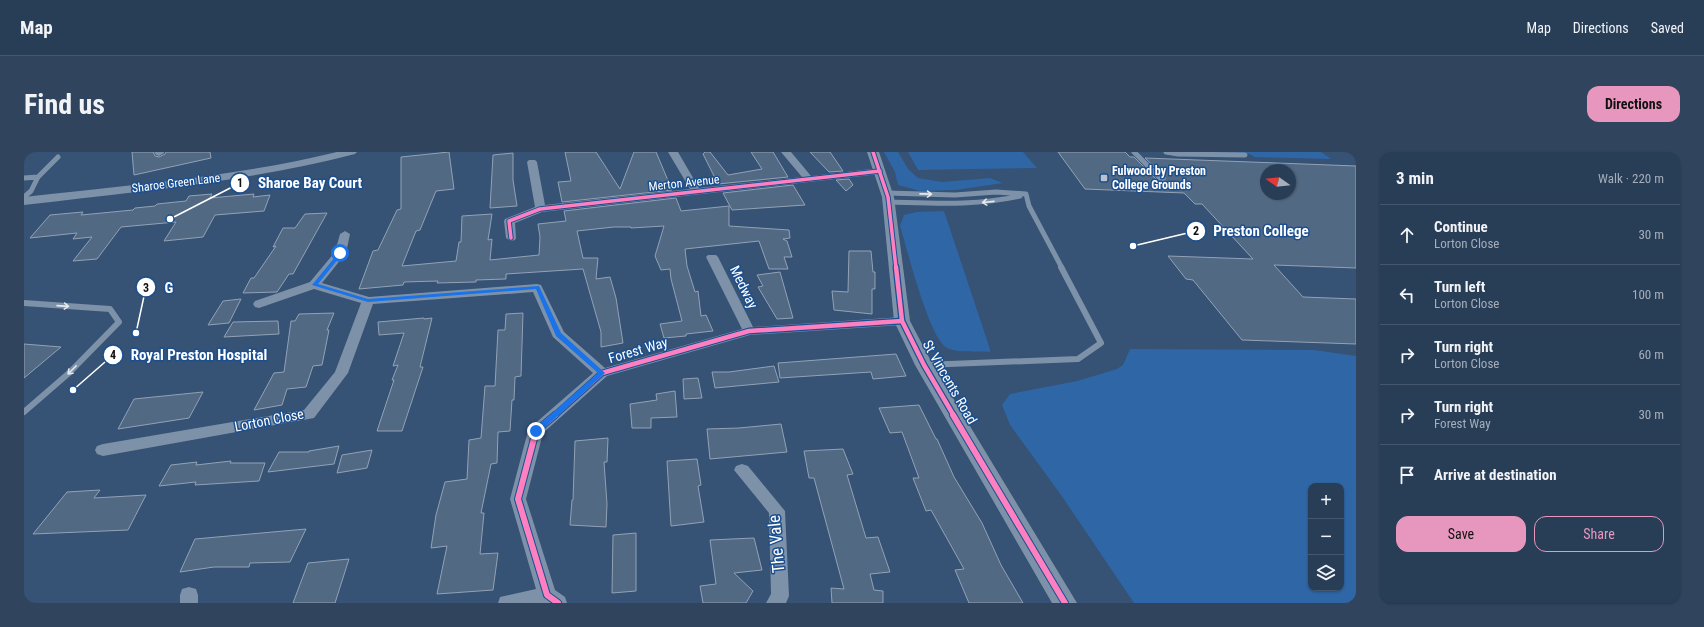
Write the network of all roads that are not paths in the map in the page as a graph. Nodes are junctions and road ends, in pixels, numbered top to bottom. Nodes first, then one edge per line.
1 (351, 152) edge
2 (673, 152) edge
3 (786, 152) edge
4 (873, 152) edge
5 (1134, 152) edge
6 (1166, 152) edge
7 (1245, 156) dead end
8 (58, 157) dead end
9 (532, 162) dead end
10 (880, 170) junction
11 (38, 177) junction
12 (24, 178) edge
13 (809, 179) junction
14 (1162, 180) dead end
15 (696, 191) junction
16 (1026, 194) junction
17 (24, 196) edge
18 (888, 197) junction
19 (24, 201) edge
20 (540, 209) junction
21 (345, 234) dead end
22 (511, 238) dead end
23 (712, 257) dead end
24 (314, 285) junction
25 (368, 301) junction
26 (24, 303) edge
27 (259, 304) dead end
28 (902, 321) junction
29 (749, 331) junction
30 (924, 365) junction
31 (602, 373) junction
32 (24, 412) edge
33 (103, 450) dead end
34 (742, 470) dead end
35 (553, 599) edge
36 (507, 603) edge
37 (775, 603) edge
38 (1065, 603) edge

1 - 19 street, Sharoe Green Lane
2 - 15 street
3 - 13 street
4 - 10 street, St Vincents Road
5 - 14 lane
6 - 7 lane
8 - 11 lane
9 - 20 street
10 - 13 street, Merton Avenue
10 - 18 street, St Vincents Road
11 - 12 lane
11 - 17 lane
13 - 15 street, Merton Avenue
15 - 20 street, Merton Avenue
18 -> 16 lane
16 -> 18 lane
16 - 30 lane
18 - 28 street, St Vincents Road
20 - 22 street, Merton Avenue
21 - 24 street
23 - 29 street, Medway
24 - 25 street
24 - 27 street
25 - 31 street
25 - 33 street, Lorton Close
26 -> 32 lane
28 - 29 street, Forest Way
28 - 30 street, St Vincents Road
29 - 31 street, Forest Way
30 - 38 street, St Vincents Road
31 - 35 street, Forest Way
34 - 37 street, The Vale
35 - 36 street

